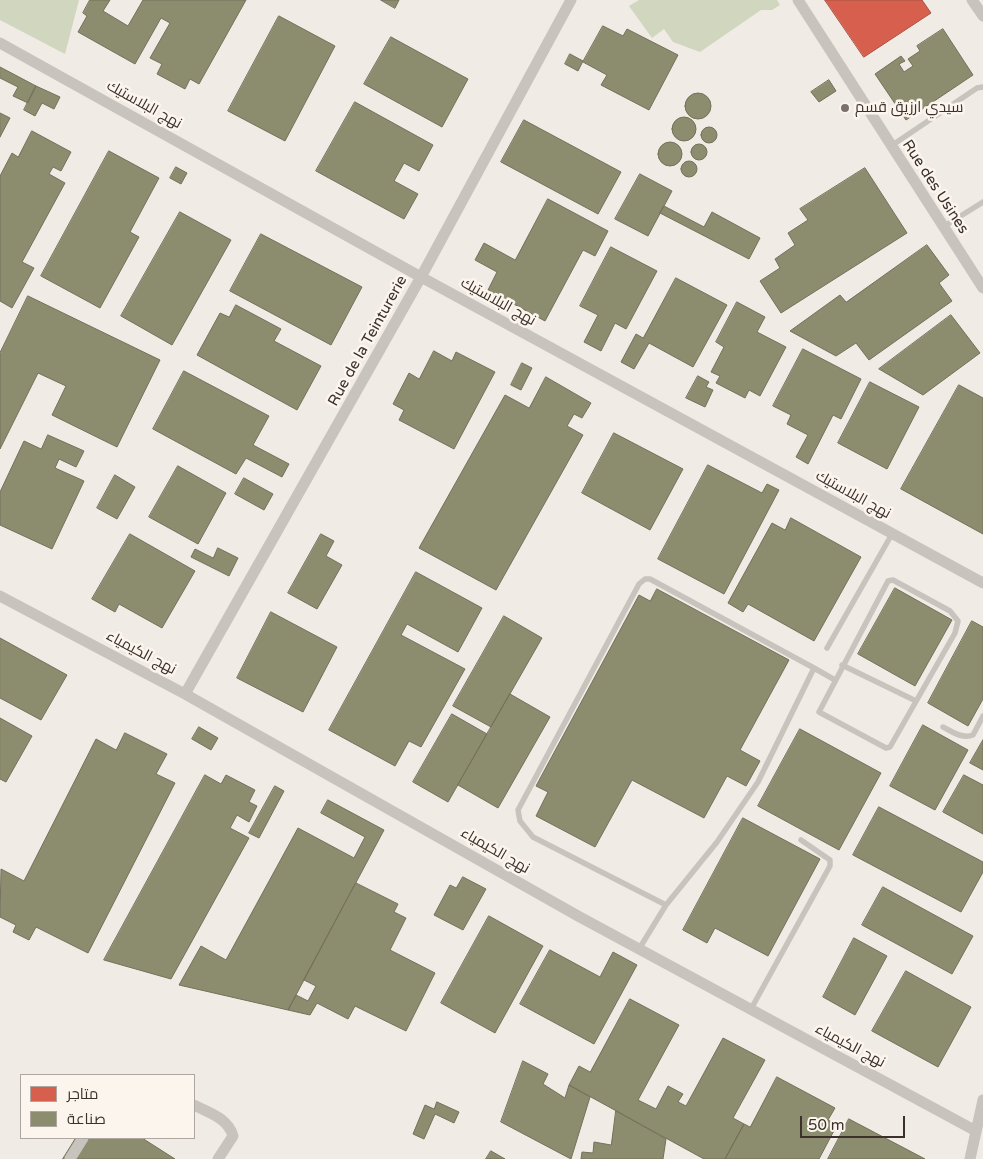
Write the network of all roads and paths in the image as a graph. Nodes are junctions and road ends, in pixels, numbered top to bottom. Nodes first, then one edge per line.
1 (571, 0) edge
2 (798, 0) edge
3 (972, 0) edge
4 (983, 16) edge
5 (0, 43) edge
6 (983, 87) edge
7 (891, 146) junction
8 (983, 202) edge
9 (943, 227) junction
10 (421, 277) junction
11 (983, 288) edge
12 (892, 534) junction
13 (983, 583) edge
14 (0, 596) edge
15 (827, 648) dead end
16 (842, 665) junction
17 (814, 668) junction
18 (835, 680) junction
19 (185, 694) junction
20 (916, 701) junction
21 (983, 716) edge
22 (944, 727) dead end
23 (802, 840) dead end
24 (666, 905) junction
25 (639, 949) junction
26 (751, 1009) junction
27 (983, 1100) edge
28 (195, 1106) edge
29 (976, 1131) junction
30 (82, 1139) edge
31 (70, 1159) edge
32 (218, 1159) edge
33 (970, 1159) edge

1 - 10 street, Rue de la Teinturerie
2 - 7 street, Rue des Usines
3 - 4 street
5 - 10 street, نهج البلاستيك
6 - 7 lane
7 - 9 street, Rue des Usines
8 - 9 lane
9 - 11 street, Rue des Usines
10 - 12 street, نهج البلاستيك
10 - 19 street, Rue de la Teinturerie
12 - 13 street, نهج البلاستيك
12 - 15 lane
14 - 19 street, نهج الكيمياء
16 - 18 lane
16 - 20 lane
16 - 20 lane
17 - 18 lane
17 - 24 lane
17 - 24 lane
18 - 20 lane
19 - 25 street, نهج الكيمياء
21 - 22 lane
23 - 26 lane
24 - 25 lane
25 - 26 street, نهج الكيمياء
26 - 29 street, نهج الكيمياء
27 - 29 street
28 - 32 street
29 - 33 street
30 - 31 street

